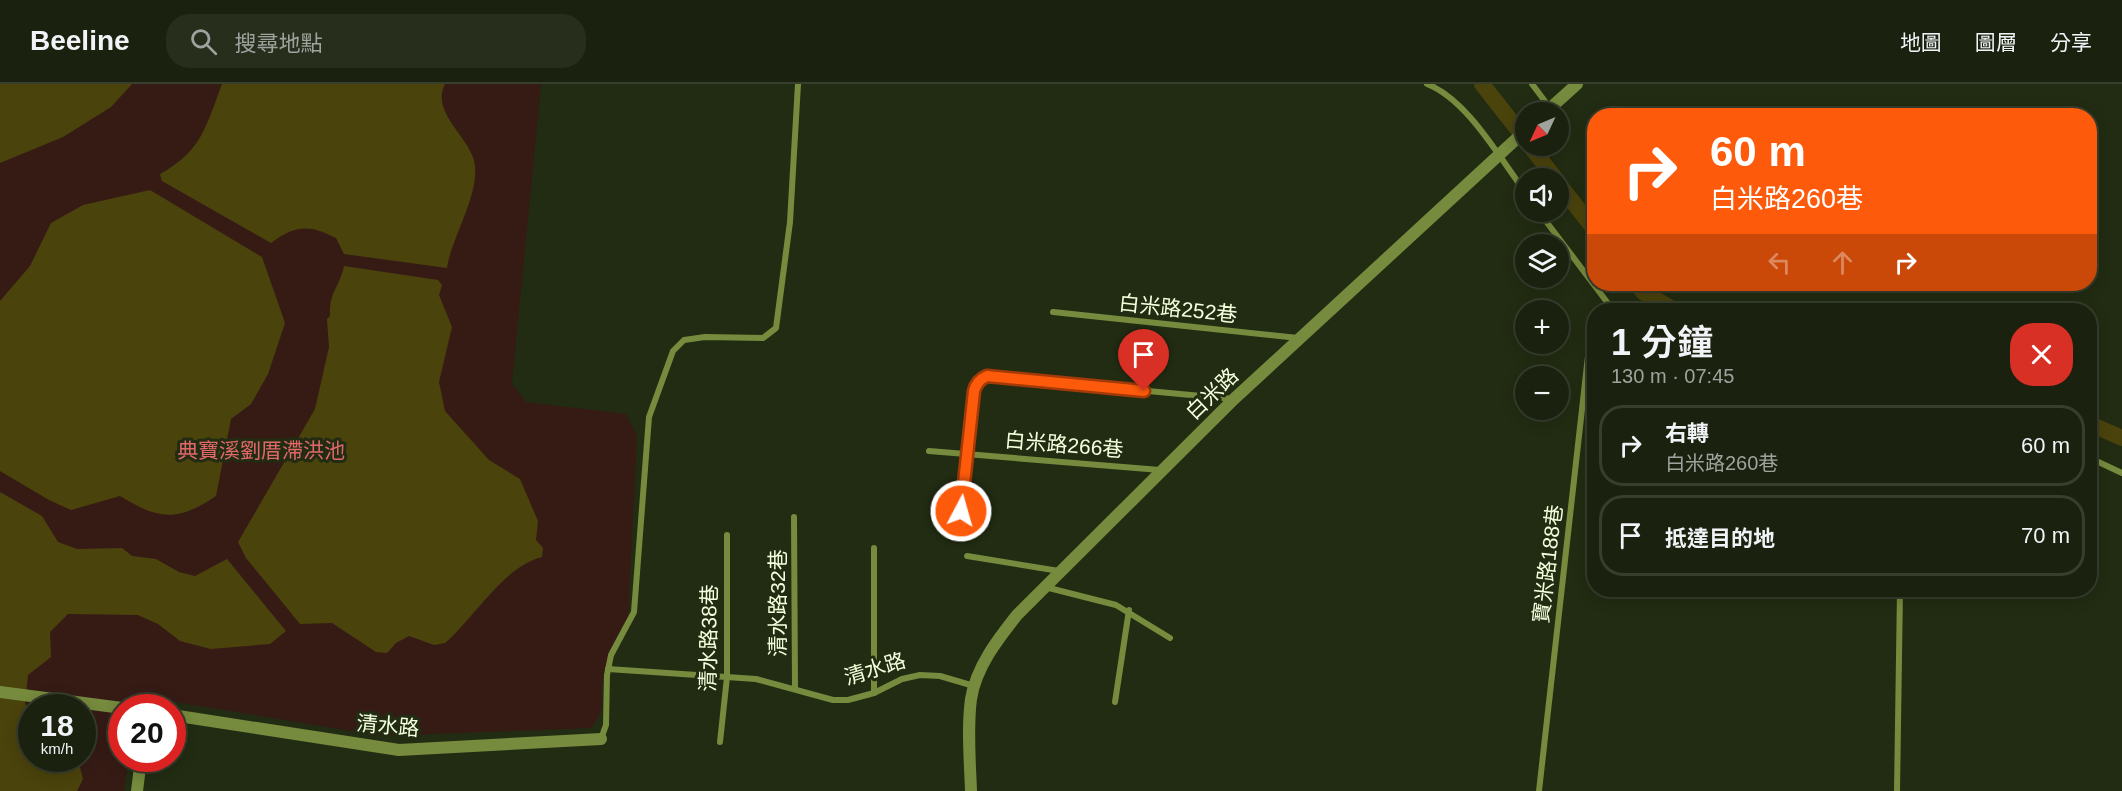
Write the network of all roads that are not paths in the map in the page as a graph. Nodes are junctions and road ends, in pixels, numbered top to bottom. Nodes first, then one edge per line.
1 (798, 84) edge
2 (1427, 84) edge
3 (1532, 84) edge
4 (1577, 84) edge
5 (1543, 102) edge
6 (1557, 102) edge
7 (1515, 139) edge
8 (1498, 153) junction
9 (1515, 177) edge
10 (1547, 222) edge
11 (1587, 276) edge
12 (1599, 291) edge
13 (1608, 303) edge
14 (1053, 312) dead end
15 (1299, 339) junction
16 (1587, 365) edge
17 (1234, 399) junction
18 (929, 451) dead end
19 (967, 454) junction
20 (2097, 461) edge
21 (1161, 470) junction
22 (2122, 473) edge
23 (961, 511) dead end
24 (794, 517) dead end
25 (727, 535) dead end
26 (873, 548) dead end
27 (967, 556) dead end
28 (1059, 571) junction
29 (1044, 586) junction
30 (1899, 597) edge
31 (1129, 610) junction
32 (1170, 638) dead end
33 (608, 669) junction
34 (727, 677) junction
35 (975, 687) junction
36 (795, 689) junction
37 (0, 692) edge
38 (874, 693) junction
39 (1115, 702) dead end
40 (108, 706) edge
41 (186, 717) edge
42 (601, 739) joint
43 (720, 742) dead end
44 (139, 772) edge
45 (137, 791) edge
46 (971, 791) edge
47 (1539, 791) edge
48 (1897, 791) edge

1 - 33 lane
2 - 8 lane
3 - 5 lane
4 - 6 street
7 - 8 street, 白米路
8 - 9 lane
8 - 15 street, 白米路
10 - 11 lane
12 - 13 lane
14 - 15 lane, 白米路252巷
15 - 17 street, 白米路
16 - 47 lane, 寶米路188巷
17 - 19 lane
17 - 21 street, 白米路
18 - 19 lane, 白米路266巷
19 - 21 lane, 白米路266巷
19 - 23 lane
20 - 22 lane
21 - 28 street, 白米路
24 - 36 lane, 清水路32巷
25 - 34 lane, 清水路38巷
26 - 38 lane
27 - 28 lane
28 - 29 street, 白米路
29 - 31 lane
29 - 35 street, 白米路
30 - 48 lane
31 - 32 lane
31 - 39 lane
33 - 34 lane, 清水路
33 - 42 lane
34 - 36 lane, 清水路
34 - 43 lane, 清水路38巷
35 - 38 lane, 清水路
35 - 46 street, 白米路
36 - 38 lane, 清水路
37 - 40 street
41 - 42 street, 清水路
44 - 45 street

